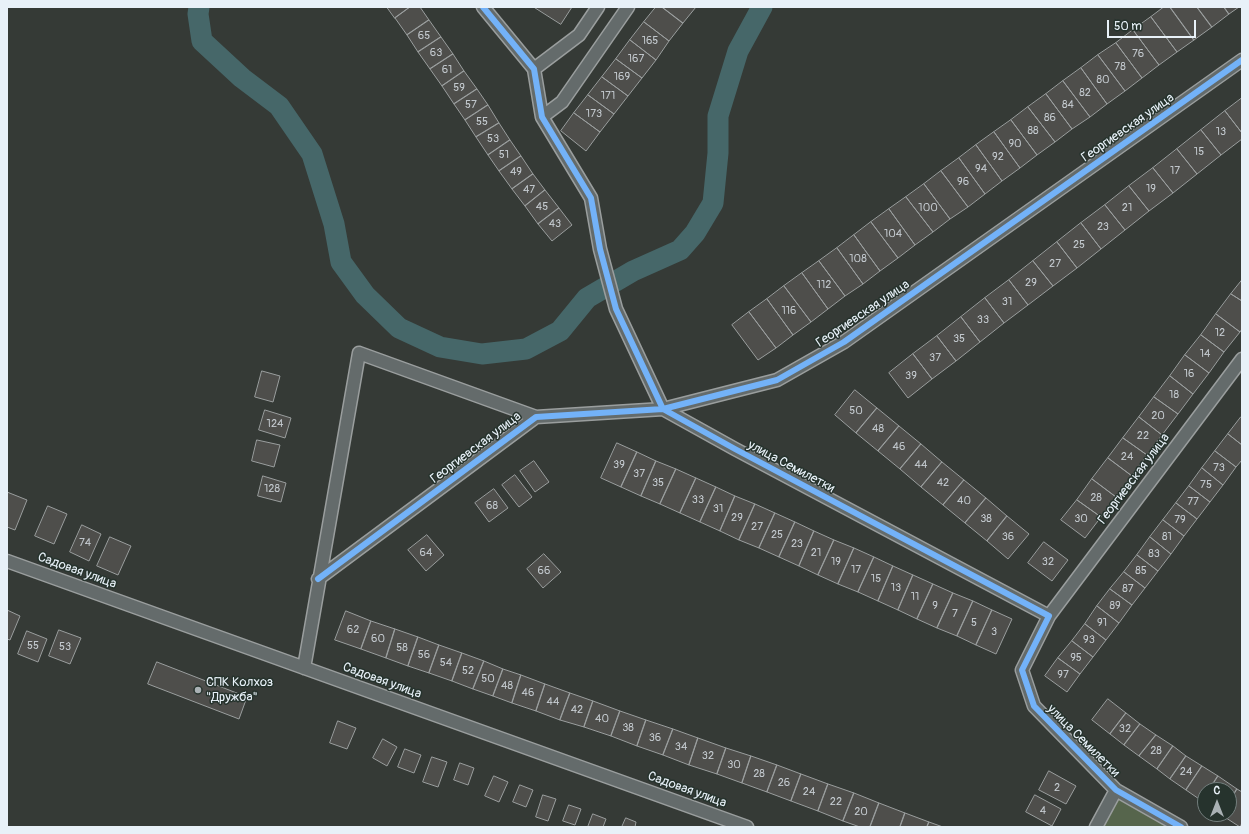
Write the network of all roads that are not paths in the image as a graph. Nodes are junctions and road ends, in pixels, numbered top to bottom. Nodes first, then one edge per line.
1 (483, 7) edge
2 (598, 7) edge
3 (628, 7) edge
4 (1242, 60) edge
5 (534, 69) junction
6 (542, 117) junction
7 (1242, 359) edge
8 (663, 409) junction
9 (536, 417) junction
10 (7, 561) edge
11 (318, 579) junction
12 (1049, 616) junction
13 (304, 668) junction
14 (1116, 790) junction
15 (747, 827) edge
16 (1096, 827) edge
17 (1181, 827) edge

1 - 5 street
2 - 5 street
3 - 6 street
4 - 8 street, Георгиевская улица
5 - 6 street
6 - 8 street
7 - 12 street, Георгиевская улица
8 - 9 street, Георгиевская улица
8 - 12 street, улица Семилетки
9 - 11 street, Георгиевская улица
9 - 11 street, Георгиевская улица
10 - 13 street, Садовая улица
11 - 13 street, Георгиевская улица
12 - 14 street, улица Семилетки
13 - 15 street, Садовая улица
14 - 16 street
14 - 17 street, улица Семилетки

